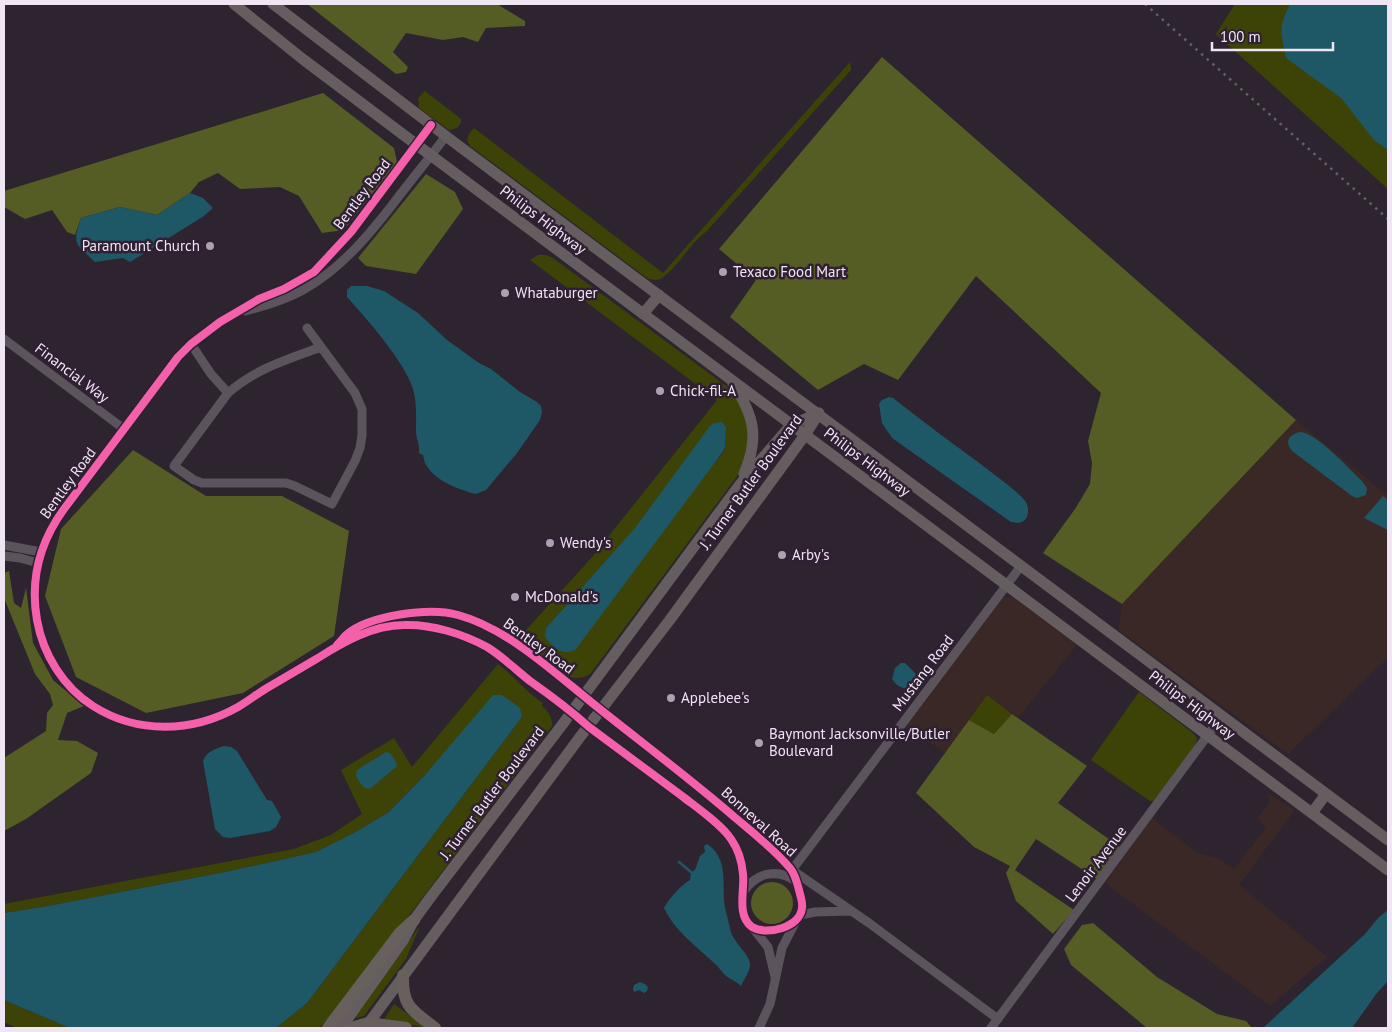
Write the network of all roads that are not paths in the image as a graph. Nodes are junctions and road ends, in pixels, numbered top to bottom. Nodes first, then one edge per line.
1 (234, 4) edge
2 (273, 4) edge
3 (431, 125) junction
4 (446, 136) junction
5 (417, 144) junction
6 (431, 155) junction
7 (659, 295) junction
8 (235, 314) junction
9 (643, 314) junction
10 (307, 328) dead end
11 (4, 339) edge
12 (191, 344) junction
13 (321, 347) junction
14 (727, 375) junction
15 (228, 393) junction
16 (818, 413) junction
17 (791, 425) junction
18 (124, 429) junction
19 (805, 435) junction
20 (741, 483) junction
21 (4, 545) edge
22 (42, 552) junction
23 (4, 556) edge
24 (38, 563) junction
25 (1021, 566) junction
26 (1006, 585) junction
27 (337, 645) junction
28 (584, 696) junction
29 (601, 710) junction
30 (572, 712) junction
31 (1222, 716) junction
32 (589, 726) junction
33 (1208, 736) junction
34 (1326, 794) junction
35 (1312, 813) junction
36 (1388, 840) edge
37 (792, 870) junction
38 (1388, 870) edge
39 (797, 883) junction
40 (743, 892) junction
41 (850, 911) junction
42 (798, 918) junction
43 (414, 920) joint
44 (752, 927) junction
45 (403, 975) junction
46 (775, 977) junction
47 (998, 1019) junction
48 (332, 1026) edge
49 (366, 1026) edge
50 (351, 1028) edge
51 (406, 1028) edge
52 (435, 1028) edge
53 (759, 1028) edge
54 (991, 1028) edge

1 - 5 main road, Philips Highway
2 - 3 main road, Philips Highway
3 - 4 main road, Philips Highway
3 - 5 street, Bentley Road
4 - 6 street, Bentley Road
4 - 7 main road, Philips Highway
5 - 6 main road, Philips Highway
5 - 8 street, Bentley Road
6 - 8 street, Bentley Road
6 - 9 main road, Philips Highway
7 - 9 main road
7 - 16 main road, Philips Highway
8 - 12 street, Bentley Road
9 - 14 main road, Philips Highway
10 - 13 street
11 - 18 street, Financial Way
12 - 15 street
12 - 18 street, Bentley Road
13 - 15 street
13 - 15 street
14 - 17 main road, Philips Highway
14 - 20 main road
16 - 17 main road, J. Turner Butler Boulevard
16 - 19 main road, J. Turner Butler Boulevard
16 - 25 main road, Philips Highway
17 - 19 main road, Philips Highway
17 - 20 main road, J. Turner Butler Boulevard
18 - 22 street, Bentley Road
19 - 26 main road, Philips Highway
19 - 29 main road, J. Turner Butler Boulevard
20 - 28 main road, J. Turner Butler Boulevard
21 - 22 street
22 - 24 street, Bentley Road
23 - 24 street
24 - 27 street, Bentley Road
25 - 26 street, Mustang Road
25 - 31 main road, Philips Highway
26 - 33 main road, Philips Highway
26 - 37 street, Mustang Road
27 - 28 street, Bentley Road
27 - 30 street, Bentley Road
28 - 29 street, Bonneval Road
28 - 30 main road, J. Turner Butler Boulevard
29 - 32 main road, J. Turner Butler Boulevard
29 - 37 street, Bonneval Road
30 - 32 street, Bonneval Road
30 - 43 main road, J. Turner Butler Boulevard
31 - 33 street, Lenoir Avenue
31 - 34 main road, Philips Highway
32 - 40 street, Bonneval Road
32 - 45 main road, J. Turner Butler Boulevard
33 - 35 main road, Philips Highway
33 - 47 street, Lenoir Avenue
34 - 35 main road
34 - 36 main road, Philips Highway
35 - 38 main road, Philips Highway
37 - 39 street, Bonneval Road
37 - 41 street, Bonneval Road
39 - 40 street, Bonneval Road
39 - 42 street, Bonneval Road
40 - 44 street, Bonneval Road
41 - 42 street
41 - 47 street, Bonneval Road
42 - 44 street
42 - 46 street
43 - 48 highway
44 - 46 street, Bonneval Road
45 - 49 main road, J. Turner Butler Boulevard
45 - 52 highway
46 - 53 street
47 - 54 street, Lenoir Avenue
49 - 50 highway
49 - 51 highway

